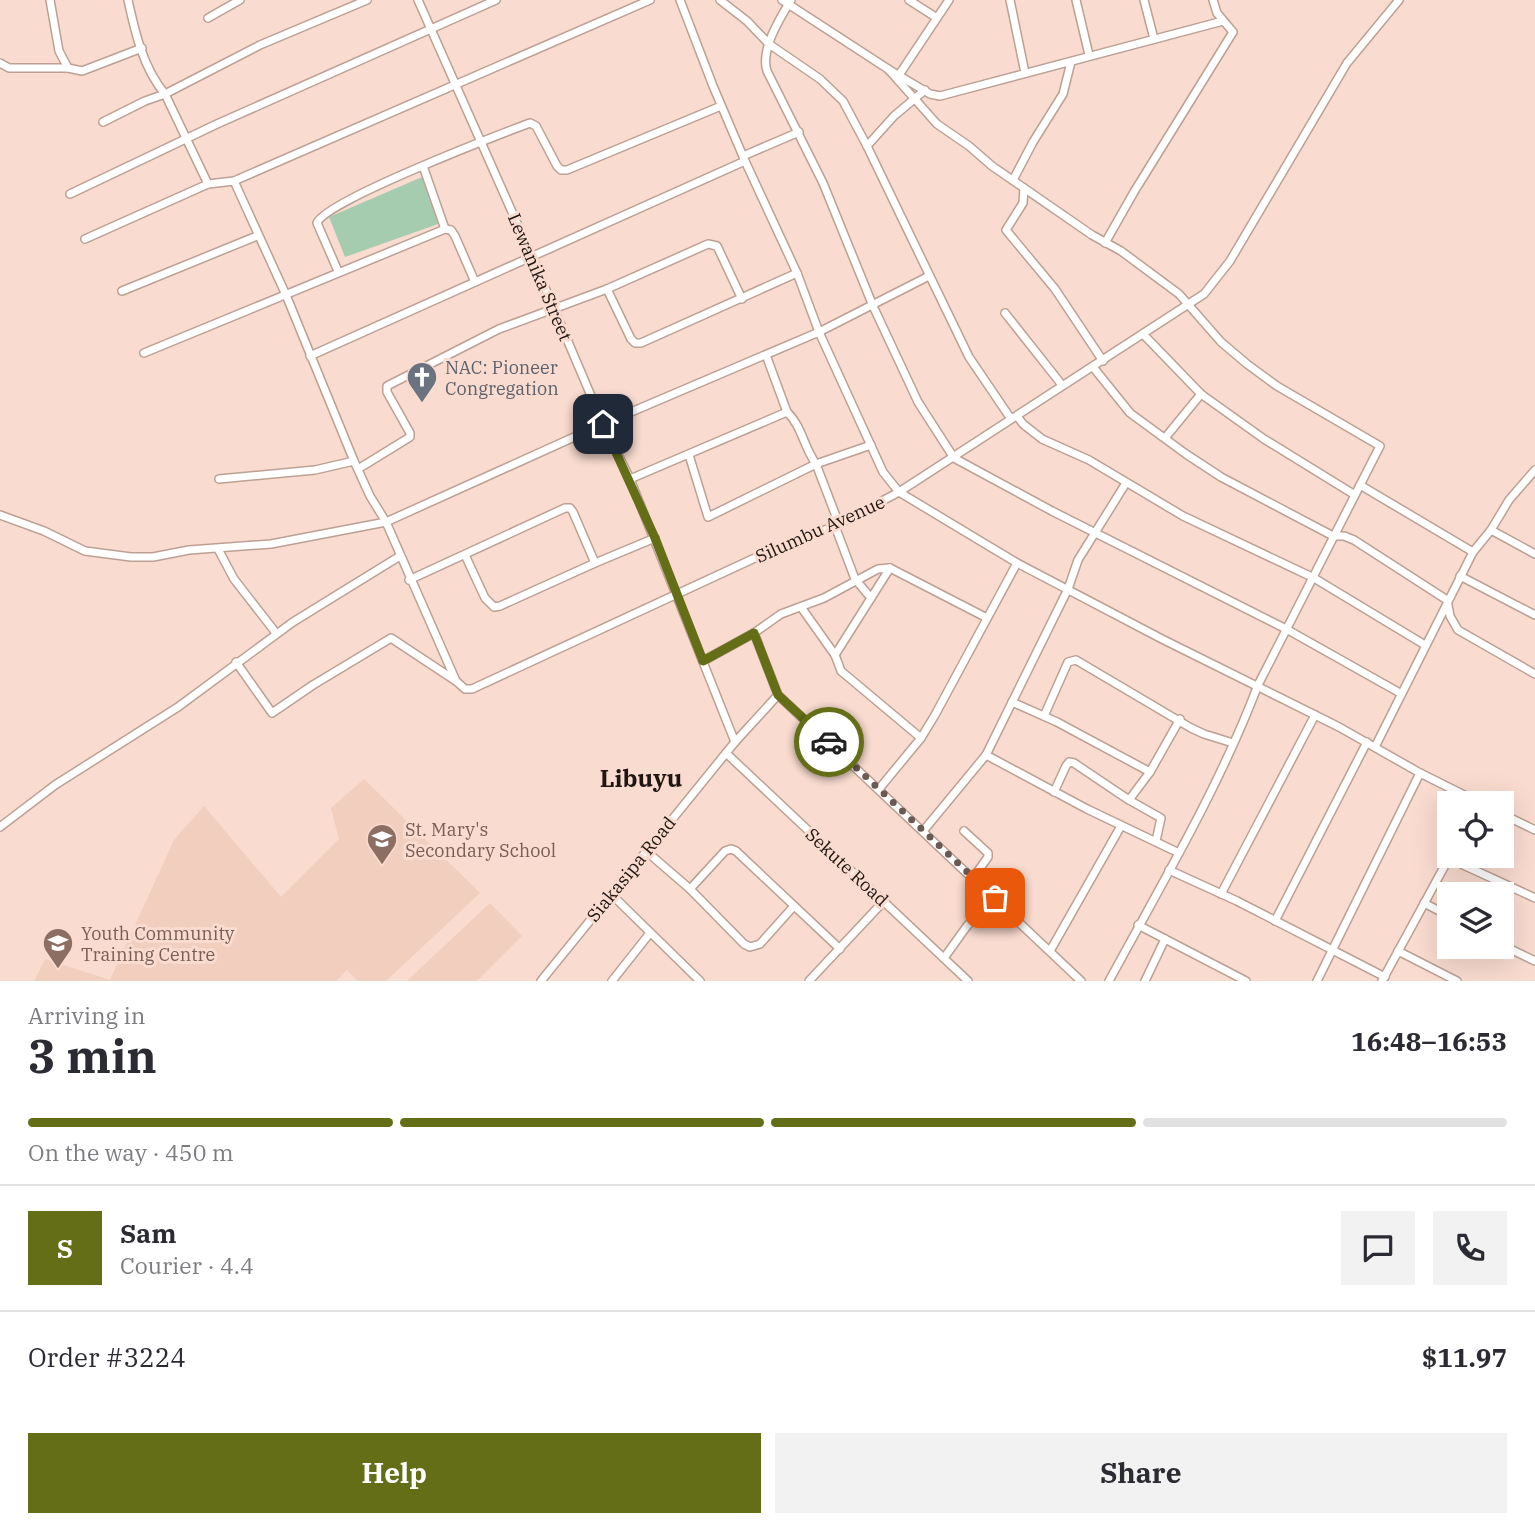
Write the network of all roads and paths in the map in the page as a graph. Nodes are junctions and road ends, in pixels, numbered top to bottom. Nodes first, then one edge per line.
1 (50, 0) edge
2 (128, 0) edge
3 (240, 0) edge
4 (367, 0) edge
5 (418, 0) edge
6 (496, 0) edge
7 (650, 0) edge
8 (680, 0) edge
9 (720, 0) edge
10 (909, 0) edge
11 (949, 0) edge
12 (1010, 0) edge
13 (1076, 0) edge
14 (1144, 0) edge
15 (1213, 0) edge
16 (1399, 0) edge
17 (787, 1) edge
18 (208, 18) dead end
19 (937, 18) junction
20 (1223, 21) junction
21 (432, 29) junction
22 (1154, 39) junction
23 (769, 44) junction
24 (142, 48) junction
25 (1089, 55) junction
26 (1071, 62) junction
27 (0, 63) edge
28 (68, 68) junction
29 (1025, 73) junction
30 (898, 76) junction
31 (456, 84) junction
32 (925, 90) junction
33 (165, 94) junction
34 (913, 100) junction
35 (721, 106) junction
36 (103, 122) dead end
37 (799, 132) junction
38 (187, 140) junction
39 (481, 142) junction
40 (867, 146) junction
41 (743, 159) junction
42 (423, 166) junction
43 (1013, 180) junction
44 (234, 181) junction
45 (208, 184) junction
46 (1024, 188) junction
47 (70, 194) dead end
48 (445, 229) junction
49 (257, 236) junction
50 (85, 239) dead end
51 (1105, 243) junction
52 (532, 257) junction
53 (338, 271) junction
54 (797, 273) junction
55 (929, 276) junction
56 (475, 282) junction
57 (607, 289) junction
58 (121, 291) dead end
59 (286, 295) junction
60 (742, 299) junction
61 (1188, 305) junction
62 (873, 306) junction
63 (555, 309) junction
64 (1005, 313) dead end
65 (819, 332) junction
66 (1143, 334) junction
67 (144, 353) dead end
68 (766, 355) junction
69 (310, 356) junction
70 (1104, 361) junction
71 (1093, 367) junction
72 (1062, 385) junction
73 (1201, 394) junction
74 (787, 412) junction
75 (1014, 417) junction
76 (603, 424) junction
77 (1165, 438) junction
78 (871, 444) junction
79 (689, 455) junction
80 (954, 458) junction
81 (816, 464) junction
82 (356, 465) junction
83 (1535, 470) edge
84 (219, 479) dead end
85 (630, 479) junction
86 (1126, 483) junction
87 (1360, 485) junction
88 (899, 492) junction
89 (1355, 495) junction
90 (0, 515) edge
91 (386, 522) junction
92 (837, 525) junction
93 (1491, 530) junction
94 (1096, 532) junction
95 (1333, 536) junction
96 (655, 538) junction
97 (218, 549) junction
98 (1473, 552) junction
99 (1535, 554) edge
100 (465, 555) junction
101 (400, 556) junction
102 (595, 563) junction
103 (1017, 563) junction
104 (890, 568) junction
105 (1460, 576) junction
106 (1314, 578) junction
107 (855, 579) junction
108 (410, 580) junction
109 (1068, 589) junction
110 (677, 594) junction
111 (871, 598) junction
112 (1447, 600) junction
113 (801, 607) junction
114 (1535, 615) edge
115 (987, 618) junction
116 (1288, 630) junction
117 (276, 633) junction
118 (754, 633) junction
119 (1425, 645) junction
120 (835, 655) junction
121 (703, 661) junction
122 (236, 662) junction
123 (1535, 674) edge
124 (456, 681) junction
125 (1258, 685) junction
126 (1400, 693) junction
127 (778, 695) junction
128 (1012, 702) junction
129 (1315, 715) junction
130 (1044, 716) junction
131 (1180, 719) junction
132 (921, 738) junction
133 (735, 742) junction
134 (1233, 743) junction
135 (1371, 745) junction
136 (726, 753) junction
137 (986, 755) junction
138 (1150, 772) junction
139 (1420, 773) junction
140 (879, 789) junction
141 (1455, 791) edge
142 (1054, 792) junction
143 (1129, 800) junction
144 (1514, 820) edge
145 (1121, 826) junction
146 (0, 827) edge
147 (923, 830) junction
148 (1535, 830) edge
149 (964, 831) dead end
150 (1156, 841) junction
151 (646, 851) junction
152 (1179, 853) junction
153 (1443, 868) edge
154 (1472, 868) edge
155 (1170, 870) junction
156 (973, 878) junction
157 (690, 889) junction
158 (611, 894) junction
159 (1221, 894) junction
160 (995, 898) junction
161 (1535, 898) edge
162 (884, 901) junction
163 (1424, 902) junction
164 (794, 906) junction
165 (1437, 909) edge
166 (1275, 922) junction
167 (1139, 925) junction
168 (650, 933) junction
169 (1165, 939) junction
170 (840, 949) junction
171 (1050, 951) junction
172 (1333, 951) junction
173 (1398, 951) junction
174 (1514, 951) edge
175 (944, 958) junction
176 (1535, 961) edge
177 (1441, 977) edge
178 (1384, 979) edge
179 (541, 981) edge
180 (612, 981) edge
181 (700, 981) edge
182 (809, 981) edge
183 (968, 981) edge
184 (1082, 981) edge
185 (1110, 981) edge
186 (1145, 981) edge
187 (1246, 981) edge
188 (1317, 981) edge
189 (1457, 981) edge

1 - 28 street
2 - 24 street
3 - 18 street
4 - 33 street
5 - 21 street, Lewanika Street
6 - 21 street
7 - 31 street
8 - 35 street
9 - 23 street
10 - 19 street
11 - 19 street
12 - 29 street
13 - 25 street
14 - 22 street
15 - 20 street
16 - 61 street, Silumbu Avenue
17 - 23 street
17 - 30 street
19 - 30 street
20 - 22 street
20 - 51 street
21 - 31 street, Lewanika Street
21 - 38 street
22 - 25 street
23 - 37 street
23 - 40 street
24 - 28 street
24 - 33 street
25 - 26 street
26 - 29 street
26 - 43 street
27 - 28 street
29 - 32 street
30 - 32 street
30 - 34 street
31 - 39 street, Lewanika Street
31 - 44 street
32 - 34 street
33 - 36 street
33 - 38 street
34 - 40 street
34 - 43 street
35 - 39 street
35 - 41 street
37 - 41 street
37 - 62 street
38 - 45 street
38 - 47 street
39 - 42 street
39 - 52 street, Lewanika Street
40 - 55 street
41 - 52 street
41 - 54 street
42 - 48 street
42 - 53 street
43 - 46 street
44 - 45 street
44 - 49 street
45 - 50 street
46 - 51 street
46 - 70 street
48 - 53 street
48 - 56 street
49 - 58 street
49 - 59 street
51 - 61 street
52 - 56 street
52 - 63 street, Lewanika Street
53 - 59 street
54 - 60 street
54 - 65 street
55 - 62 street
55 - 75 street
56 - 69 street
57 - 60 street
57 - 60 street
57 - 63 street
59 - 67 street
59 - 69 street
61 - 66 street, Silumbu Avenue
61 - 87 street
62 - 65 street
62 - 80 street
63 - 76 street, Lewanika Street
63 - 82 street
64 - 72 street
65 - 68 street
65 - 78 street
66 - 70 street, Silumbu Avenue
66 - 73 street
68 - 74 street
68 - 76 street
69 - 82 street
70 - 71 street, Silumbu Avenue
71 - 72 street, Silumbu Avenue
71 - 77 street
72 - 75 street, Silumbu Avenue
73 - 77 street
73 - 89 street
74 - 79 street
74 - 81 street
75 - 80 street, Silumbu Avenue
75 - 86 street
76 - 85 street, Lewanika Street
76 - 91 street
77 - 95 street
78 - 81 street
78 - 88 street
79 - 81 street
79 - 85 street
80 - 88 street, Silumbu Avenue
80 - 94 street
81 - 92 street
82 - 84 street
82 - 91 street
83 - 93 street
85 - 96 street, Lewanika Street
86 - 94 street
86 - 106 street
87 - 89 street
87 - 98 street
88 - 92 street, Silumbu Avenue
88 - 103 street
89 - 95 street
90 - 97 street
91 - 97 street
91 - 101 street
92 - 107 street
92 - 110 street, Silumbu Avenue
93 - 98 street
93 - 99 street
94 - 109 street
94 - 116 street
95 - 106 street
95 - 112 street
96 - 102 street
96 - 110 street, Lewanika Street
97 - 117 street
98 - 105 street
100 - 102 street
100 - 102 street
100 - 108 street
101 - 108 street
101 - 117 street
103 - 109 street
103 - 115 street
104 - 107 street
104 - 111 street
104 - 115 street
105 - 112 street
105 - 114 street
106 - 116 street
106 - 119 street
107 - 111 street
107 - 113 street
108 - 124 street
109 - 125 street
109 - 128 street
110 - 121 street, Lewanika Street
110 - 124 street, Silumbu Avenue
111 - 120 street
112 - 119 street
112 - 123 street
113 - 118 street
113 - 120 street
115 - 132 street
116 - 125 street
116 - 126 street
117 - 122 street
118 - 121 street
118 - 127 street
119 - 126 street
120 - 132 street
121 - 133 street, Lewanika Street
122 - 124 street
122 - 146 street
125 - 129 street
125 - 134 street
126 - 135 street
127 - 133 street, Siakasipa Road
127 - 140 street
128 - 130 street
128 - 137 street
129 - 135 street
129 - 159 street
130 - 131 street
130 - 138 street
131 - 134 street
131 - 138 street
132 - 140 street
133 - 136 street, Siakasipa Road
134 - 152 street
135 - 139 street
135 - 166 street
136 - 151 street, Siakasipa Road
136 - 162 street, Sekute Road
137 - 142 street
137 - 147 street
138 - 143 street
139 - 141 street
139 - 172 street
140 - 147 street
142 - 143 street
142 - 145 street
143 - 150 street
144 - 148 street
145 - 150 street
145 - 171 street
147 - 156 street
149 - 156 street
150 - 152 street
151 - 157 street
151 - 158 street, Siakasipa Road
152 - 155 street
153 - 163 street
154 - 161 street
155 - 159 street
155 - 167 street
156 - 160 street
157 - 164 street
157 - 164 street
158 - 168 street
158 - 179 street, Siakasipa Road
159 - 166 street
160 - 171 street
160 - 175 street
162 - 170 street
162 - 175 street, Sekute Road
163 - 165 street
163 - 173 street
164 - 170 street
166 - 172 street
167 - 169 street
167 - 185 street
168 - 180 street
168 - 181 street
169 - 186 street
169 - 187 street
170 - 182 street
171 - 184 street
172 - 178 street
172 - 188 street
173 - 177 street
173 - 178 street
174 - 176 street
175 - 183 street, Sekute Road
177 - 189 street

